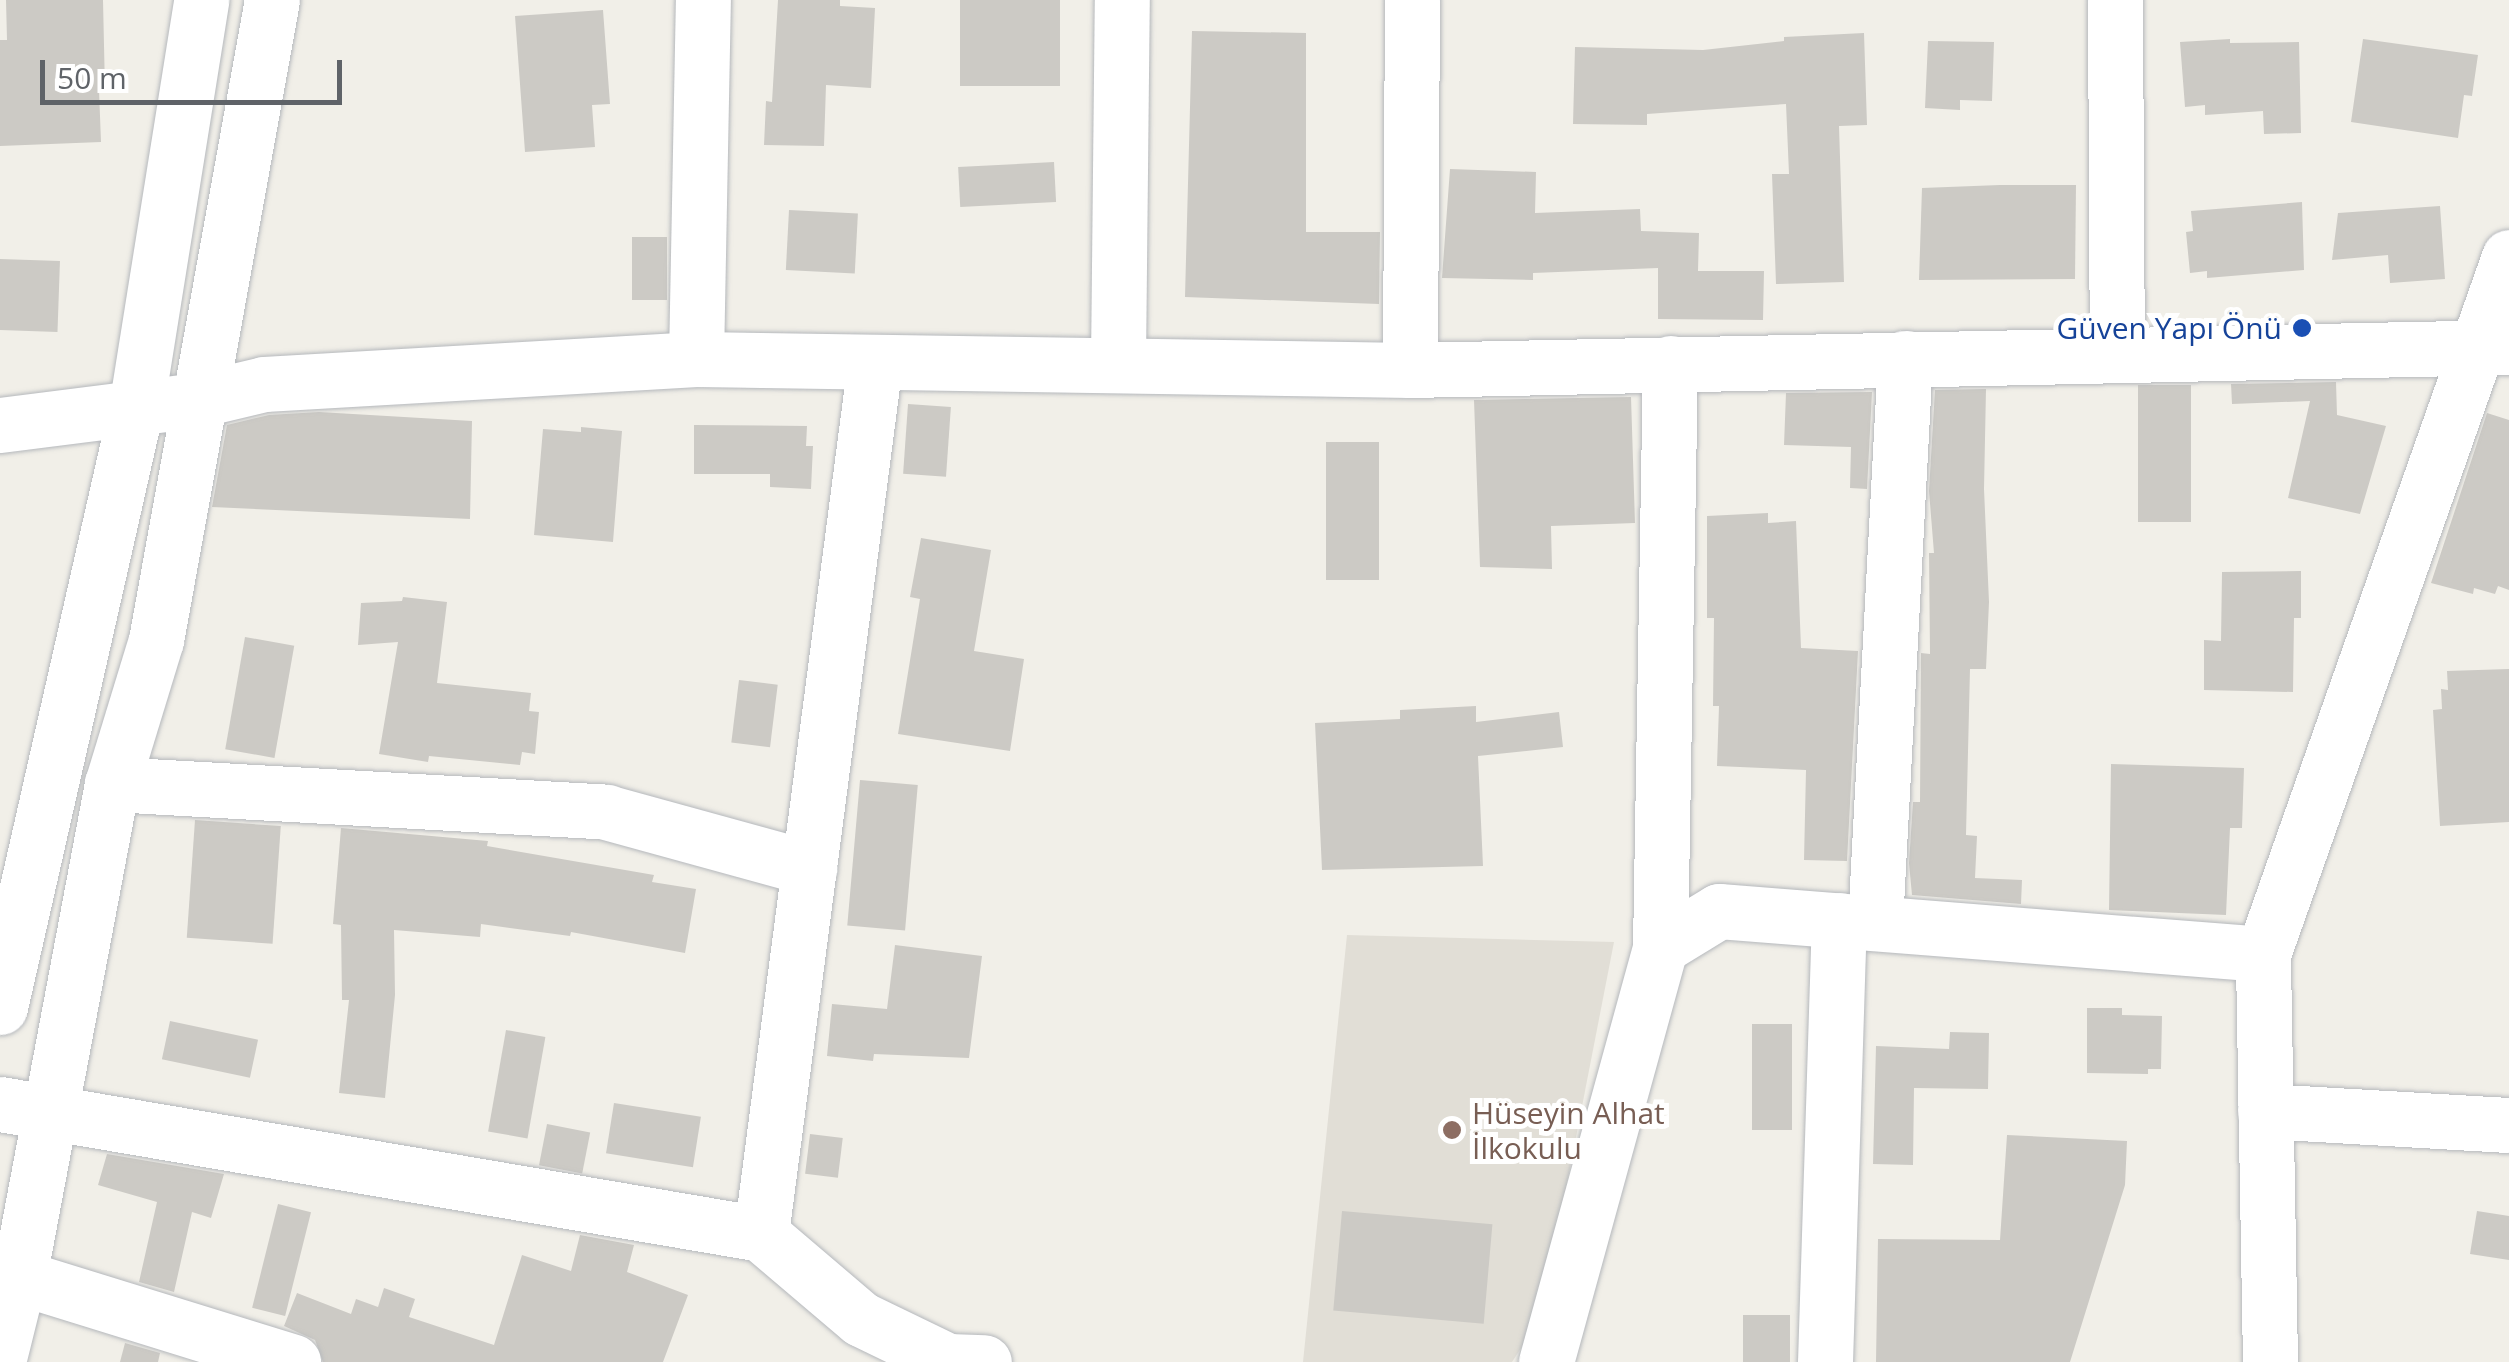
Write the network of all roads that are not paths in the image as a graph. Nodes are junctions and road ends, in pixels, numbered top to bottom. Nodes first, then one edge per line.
1 (201, 0) edge
2 (272, 0) edge
3 (702, 0) edge
4 (1122, 0) edge
5 (1412, 0) edge
6 (2116, 0) edge
7 (2509, 256) edge
8 (2493, 347) edge
9 (2117, 353) junction
10 (696, 358) junction
11 (1906, 358) junction
12 (875, 362) junction
13 (1118, 362) junction
14 (1670, 363) junction
15 (1410, 370) junction
16 (197, 400) junction
17 (136, 408) junction
18 (0, 425) edge
19 (112, 784) junction
20 (809, 868) junction
21 (1857, 922) junction
22 (1660, 946) junction
23 (2263, 954) junction
24 (0, 1007) edge
25 (25, 1108) edge
26 (2265, 1111) junction
27 (2509, 1125) edge
28 (761, 1234) junction
29 (19, 1277) junction
30 (854, 1341) edge
31 (0, 1354) edge
32 (293, 1362) edge
33 (984, 1362) edge
34 (1546, 1362) edge
35 (1825, 1362) edge
36 (2270, 1362) edge

1 - 17 street
2 - 16 street
3 - 10 street
4 - 13 street
5 - 15 street
6 - 9 street
7 - 8 street
8 - 9 street
8 - 23 street
9 - 11 street
10 - 12 street
10 - 16 street
11 - 14 street
11 - 21 street
12 - 13 street
12 - 20 street
13 - 15 street
14 - 15 street
14 - 22 street
16 - 17 street
16 - 19 street
17 - 18 street
17 - 24 street
19 - 20 street
19 - 25 street
20 - 28 street
21 - 22 street
21 - 23 street
21 - 35 street
22 - 34 street
23 - 26 street
25 - 28 street
25 - 29 street
26 - 27 street
26 - 36 street
28 - 30 street
29 - 31 street
29 - 32 street
30 - 33 street

